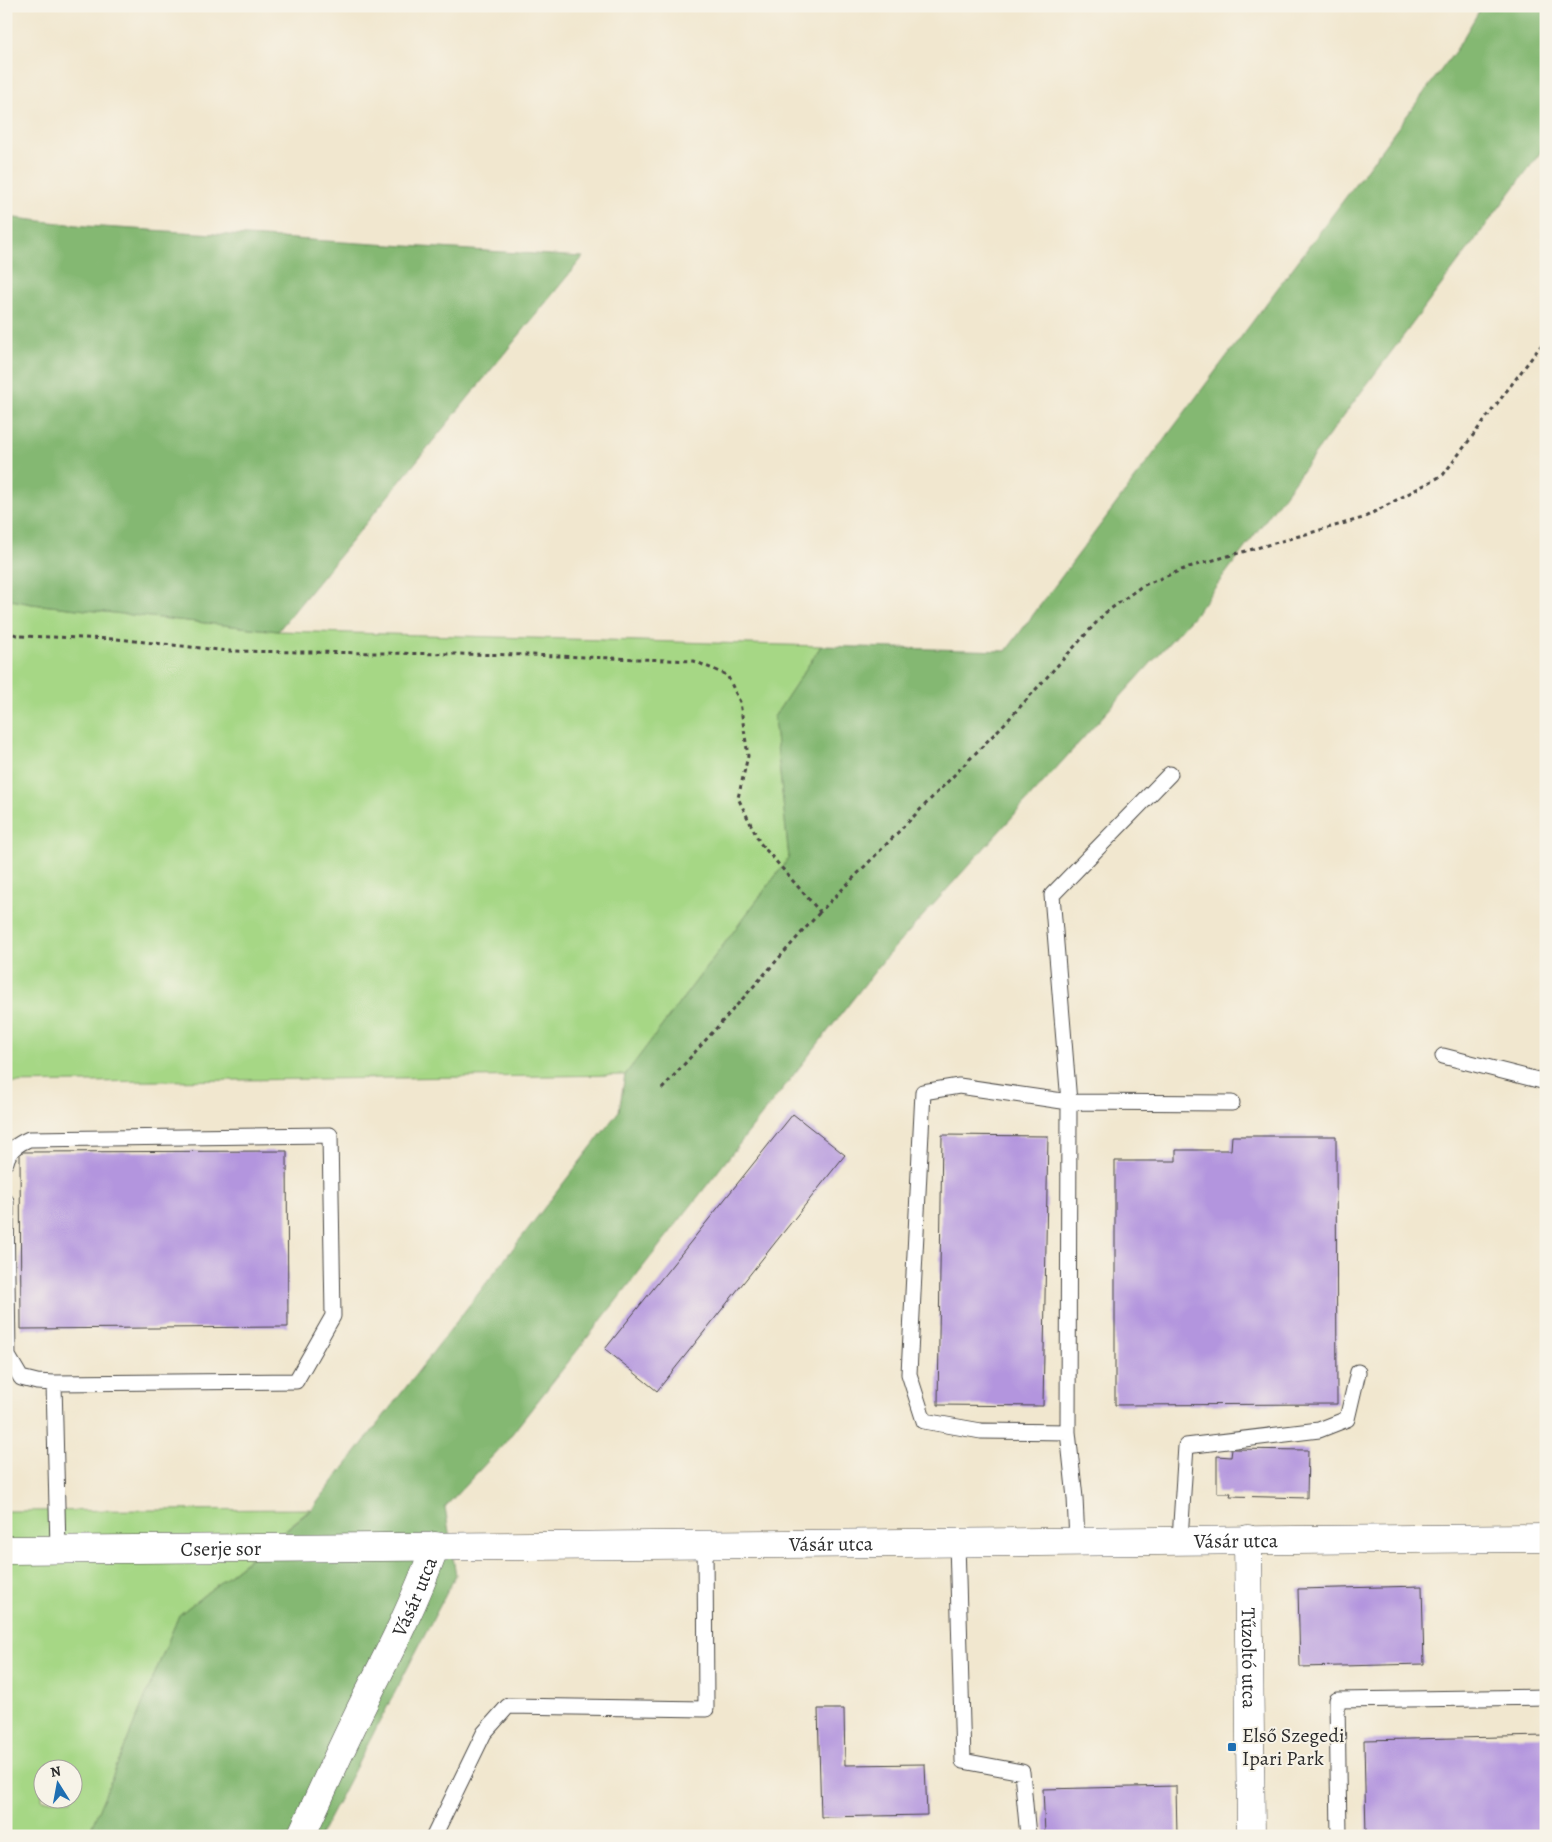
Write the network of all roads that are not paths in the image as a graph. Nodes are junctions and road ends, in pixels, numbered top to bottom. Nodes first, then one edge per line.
1 (1170, 774) dead end
2 (1443, 1056) dead end
3 (1546, 1082) edge
4 (1069, 1102) junction
5 (1232, 1103) dead end
6 (6, 1162) edge
7 (6, 1201) edge
8 (1358, 1372) dead end
9 (54, 1384) junction
10 (1068, 1432) junction
11 (1546, 1538) edge
12 (1180, 1539) junction
13 (1248, 1539) junction
14 (1077, 1540) junction
15 (957, 1542) junction
16 (705, 1544) junction
17 (434, 1546) junction
18 (58, 1549) junction
19 (6, 1550) edge
20 (1546, 1697) edge
21 (301, 1836) edge
22 (434, 1836) edge
23 (1028, 1836) edge
24 (1251, 1836) edge
25 (1339, 1836) edge

1 - 4 lane
2 - 3 lane
4 - 5 lane
4 - 10 lane
4 - 10 lane
6 - 9 lane
7 - 9 lane
8 - 12 lane
9 - 18 lane
10 - 14 lane
11 - 13 street, Vásár utca
12 - 13 street, Vásár utca
12 - 14 street, Vásár utca
13 - 24 street, Tűzoltó utca
14 - 15 street, Vásár utca
15 - 16 street, Vásár utca
15 - 23 lane
16 - 17 street, Vásár utca
16 - 22 lane
17 - 18 street, Cserje sor
17 - 21 street, Vásár utca
18 - 19 street, Cserje sor
20 - 25 lane

